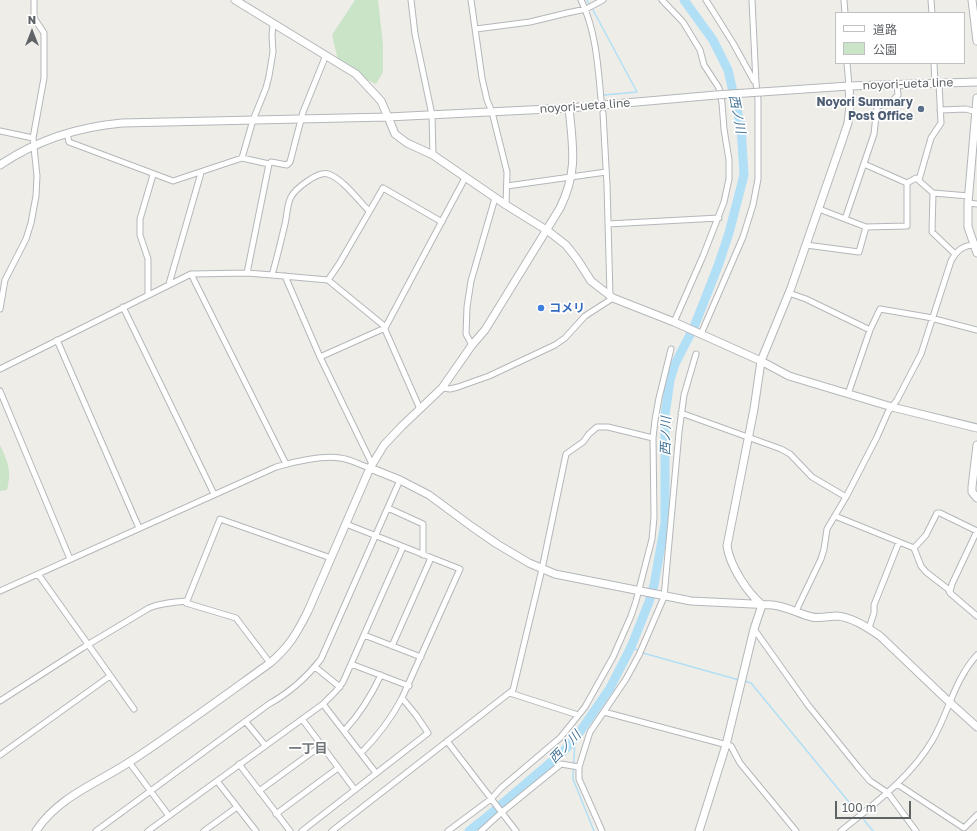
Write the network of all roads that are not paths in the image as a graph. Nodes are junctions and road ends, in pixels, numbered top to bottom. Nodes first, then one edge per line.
1 (34, 0) edge
2 (235, 0) edge
3 (410, 0) edge
4 (472, 0) edge
5 (581, 0) edge
6 (604, 0) edge
7 (662, 0) edge
8 (706, 0) edge
9 (752, 0) edge
10 (844, 0) edge
11 (931, 0) edge
12 (972, 0) edge
13 (586, 9) junction
14 (845, 12) edge
15 (932, 12) edge
16 (975, 14) edge
17 (273, 24) junction
18 (476, 29) junction
19 (977, 41) edge
20 (326, 55) junction
21 (847, 64) edge
22 (934, 64) edge
23 (977, 82) edge
24 (756, 83) junction
25 (936, 83) junction
26 (897, 85) junction
27 (977, 85) edge
28 (849, 86) junction
29 (977, 98) edge
30 (601, 99) dead end
31 (569, 108) junction
32 (940, 110) junction
33 (492, 112) junction
34 (976, 112) junction
35 (603, 113) dead end
36 (432, 115) junction
37 (388, 117) junction
38 (301, 119) junction
39 (253, 120) junction
40 (0, 131) edge
41 (67, 133) junction
42 (33, 141) junction
43 (433, 155) junction
44 (242, 158) junction
45 (269, 164) junction
46 (864, 164) junction
47 (0, 165) edge
48 (606, 172) junction
49 (201, 173) junction
50 (153, 175) junction
51 (571, 177) junction
52 (466, 178) junction
53 (919, 180) junction
54 (907, 183) junction
55 (507, 186) junction
56 (933, 194) junction
57 (495, 198) junction
58 (969, 200) junction
59 (977, 204) edge
60 (506, 205) junction
61 (819, 209) junction
62 (369, 211) junction
63 (719, 218) junction
64 (845, 219) junction
65 (442, 222) junction
66 (608, 224) junction
67 (866, 227) junction
68 (548, 231) junction
69 (806, 245) junction
70 (976, 245) edge
71 (977, 253) edge
72 (954, 254) junction
73 (247, 273) junction
74 (191, 274) junction
75 (272, 275) junction
76 (285, 276) junction
77 (328, 280) junction
78 (169, 284) junction
79 (789, 293) junction
80 (148, 295) junction
81 (612, 297) junction
82 (123, 307) junction
83 (0, 309) edge
84 (933, 318) junction
85 (674, 322) junction
86 (384, 328) junction
87 (870, 330) junction
88 (977, 330) edge
89 (701, 334) junction
90 (57, 340) junction
91 (472, 345) junction
92 (671, 350) dead end
93 (696, 354) dead end
94 (320, 357) junction
95 (761, 361) junction
96 (0, 369) edge
97 (442, 388) junction
98 (0, 392) edge
99 (848, 394) junction
100 (892, 407) junction
101 (420, 409) junction
102 (682, 413) junction
103 (977, 428) edge
104 (653, 438) junction
105 (748, 438) junction
106 (977, 445) edge
107 (286, 464) junction
108 (371, 466) junction
109 (400, 480) junction
110 (214, 494) junction
111 (846, 498) junction
112 (977, 498) edge
113 (388, 508) junction
114 (835, 516) junction
115 (346, 524) junction
116 (139, 528) junction
117 (977, 531) edge
118 (375, 536) junction
119 (899, 542) junction
120 (402, 547) junction
121 (914, 548) junction
122 (424, 555) junction
123 (331, 558) junction
124 (431, 558) junction
125 (70, 559) junction
126 (542, 569) junction
127 (38, 574) junction
128 (638, 590) junction
129 (0, 591) edge
130 (950, 593) junction
131 (664, 597) junction
132 (187, 601) junction
133 (762, 605) junction
134 (796, 611) junction
135 (977, 616) edge
136 (869, 628) junction
137 (754, 629) junction
138 (364, 636) junction
139 (89, 645) junction
140 (392, 646) junction
141 (977, 655) edge
142 (421, 657) junction
143 (270, 663) junction
144 (351, 664) junction
145 (315, 667) junction
146 (381, 675) junction
147 (110, 676) junction
148 (409, 686) junction
149 (340, 687) junction
150 (510, 693) junction
151 (402, 698) junction
152 (0, 702) edge
153 (949, 702) junction
154 (323, 704) junction
155 (134, 709) dead end
156 (604, 712) junction
157 (578, 715) junction
158 (302, 719) junction
159 (246, 722) junction
160 (977, 726) edge
161 (344, 731) junction
162 (447, 741) junction
163 (726, 744) junction
164 (265, 745) junction
165 (322, 745) junction
166 (361, 753) junction
167 (0, 755) edge
168 (130, 762) junction
169 (239, 764) junction
170 (578, 767) junction
171 (338, 768) junction
172 (376, 773) junction
173 (218, 781) junction
174 (897, 784) junction
175 (354, 790) junction
176 (150, 791) junction
177 (259, 791) junction
178 (888, 793) junction
179 (491, 799) junction
180 (237, 807) junction
181 (501, 812) junction
182 (276, 814) junction
183 (977, 815) edge
184 (169, 816) junction
185 (253, 830) edge
186 (36, 831) edge
187 (96, 831) edge
188 (148, 831) edge
189 (204, 831) edge
190 (290, 831) edge
191 (302, 831) edge
192 (332, 831) edge
193 (448, 831) edge
194 (481, 831) edge
195 (516, 831) edge
196 (602, 831) edge
197 (699, 831) edge
198 (796, 831) edge
199 (841, 831) edge
200 (916, 831) edge

1 - 42 street
2 - 17 street
3 - 36 street
4 - 18 street
5 - 13 street
6 - 13 street
7 - 63 street
8 - 24 street
9 - 24 street
10 - 14 street
11 - 15 street
12 - 16 street
13 - 18 street
13 - 30 street
16 - 19 street
17 - 20 street
17 - 39 street
18 - 33 street
20 - 37 street
20 - 38 street
21 - 28 street
22 - 25 street
23 - 25 street, noyori-ueta line
23 - 27 street
24 - 89 street
25 - 26 street, noyori-ueta line
25 - 32 street
26 - 28 street, noyori-ueta line
26 - 46 street
28 - 31 street, noyori-ueta line, bridge
28 - 61 street
29 - 34 street
31 - 33 street, noyori-ueta line
31 - 51 street
32 - 34 street
32 - 53 street
33 - 36 street, noyori-ueta line
33 - 55 street
34 - 58 street
35 - 48 street
36 - 37 street, noyori-ueta line
36 - 43 street
37 - 38 street, noyori-ueta line
37 - 43 street
38 - 39 street, noyori-ueta line
38 - 45 street
39 - 41 street, noyori-ueta line
39 - 44 street
40 - 42 street
41 - 42 street, noyori-ueta line
41 - 50 street
42 - 47 street, noyori-ueta line
42 - 83 street
43 - 52 street
44 - 45 street
44 - 49 street
45 - 73 street
46 - 54 street
46 - 64 street
48 - 51 street
48 - 66 street
49 - 50 street
49 - 78 street
50 - 80 street
51 - 55 street
51 - 68 street
52 - 57 street
52 - 65 street
53 - 54 street
53 - 56 street
54 - 67 street
55 - 60 street
56 - 58 street
56 - 72 street
57 - 60 street
57 - 91 street
58 - 59 street
58 - 70 street
60 - 68 street
61 - 64 street
61 - 69 street
62 - 65 street
62 - 75 street
62 - 77 street
63 - 66 street
63 - 85 street
64 - 67 street
65 - 86 street
66 - 81 street
67 - 69 street
68 - 81 street
68 - 91 street
69 - 79 street
70 - 71 street
70 - 72 street
72 - 84 street
73 - 74 street
73 - 75 street
74 - 78 street
74 - 107 street
75 - 76 street
76 - 77 street
76 - 94 street
77 - 86 street
78 - 80 street
79 - 87 street
79 - 95 street
80 - 82 street
81 - 85 street
81 - 97 street
82 - 90 street
82 - 110 street
84 - 87 street
84 - 88 street
84 - 100 street
85 - 89 street
86 - 94 street
86 - 101 street
87 - 99 street
89 - 95 street
90 - 96 street
90 - 116 street
91 - 97 street
92 - 104 street
93 - 102 street
94 - 108 street
95 - 99 street
95 - 105 street
97 - 101 street
98 - 125 street
99 - 100 street
100 - 103 street
100 - 111 street
101 - 108 street
102 - 105 street
102 - 131 street
104 - 126 street
104 - 128 street
105 - 111 street
105 - 133 street
106 - 112 street
107 - 108 street
107 - 110 street
108 - 109 street
108 - 115 street
109 - 113 street
109 - 126 street
110 - 116 street
111 - 114 street
113 - 118 street
113 - 122 street
114 - 119 street
114 - 134 street
115 - 118 street
115 - 123 street
116 - 125 street
117 - 121 street
117 - 130 street
118 - 120 street
118 - 145 street
119 - 121 street
119 - 136 street
120 - 122 street
120 - 138 street
121 - 130 street
122 - 124 street
123 - 132 street
123 - 143 street
124 - 140 street
124 - 142 street
125 - 127 street
126 - 128 street
126 - 150 street
127 - 129 street
127 - 139 street
128 - 131 street
128 - 157 street
130 - 135 street
131 - 133 street
131 - 156 street
132 - 139 street
132 - 143 street
133 - 134 street
133 - 137 street
134 - 136 street
136 - 153 street
137 - 163 street
137 - 178 street
138 - 140 street
138 - 144 street
139 - 147 street
139 - 152 street
140 - 142 street
141 - 153 street
142 - 148 street
143 - 168 street
144 - 146 street
144 - 149 street
145 - 149 street
145 - 159 street
146 - 148 street
146 - 161 street
147 - 155 street
147 - 167 street
148 - 151 street
149 - 154 street
150 - 157 street
150 - 162 street
151 - 166 street
151 - 172 street
153 - 160 street
153 - 174 street
154 - 158 street
154 - 161 street
156 - 163 street
156 - 170 street
157 - 179 street
158 - 164 street
158 - 165 street
159 - 164 street
159 - 176 street
161 - 166 street
162 - 179 street
162 - 192 street
163 - 197 street
163 - 198 street
164 - 169 street
165 - 171 street
165 - 177 street
166 - 172 street
168 - 176 street
168 - 186 street
169 - 173 street
169 - 177 street
170 - 181 street
170 - 196 street
171 - 175 street
171 - 182 street
172 - 175 street
173 - 180 street
173 - 184 street
174 - 178 street
174 - 183 street
175 - 191 street
176 - 184 street
176 - 187 street
177 - 182 street
178 - 199 street
178 - 200 street
179 - 181 street
179 - 193 street
180 - 185 street
180 - 189 street
181 - 194 street
181 - 195 street
182 - 190 street
184 - 188 street

